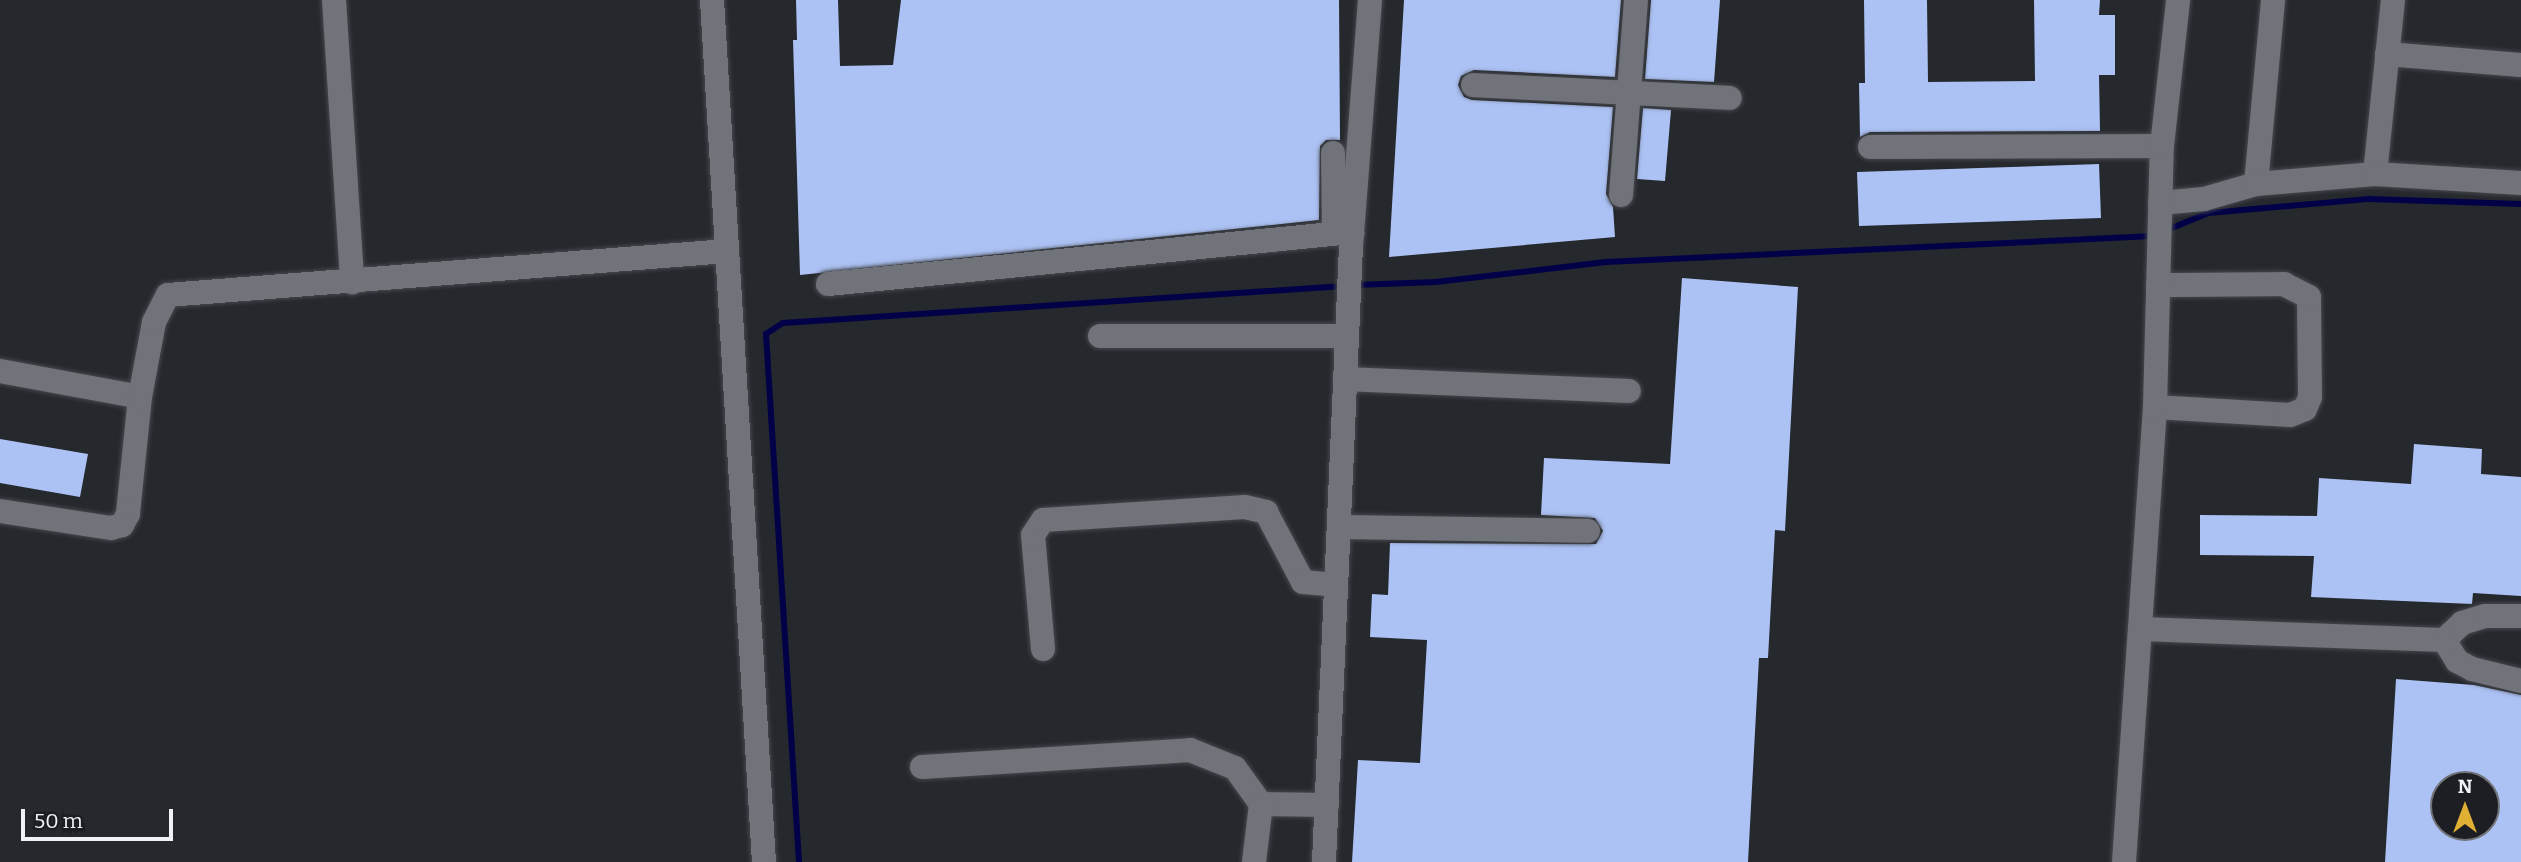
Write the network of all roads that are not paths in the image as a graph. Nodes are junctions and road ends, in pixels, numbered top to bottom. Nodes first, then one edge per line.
1 (334, 0) edge
2 (712, 0) edge
3 (1370, 0) edge
4 (1636, 0) edge
5 (2178, 0) edge
6 (2273, 0) edge
7 (2393, 0) edge
8 (2388, 54) junction
9 (2521, 65) edge
10 (1473, 85) dead end
11 (1629, 92) junction
12 (1730, 98) dead end
13 (2162, 146) junction
14 (1870, 147) dead end
15 (1333, 153) dead end
16 (2375, 174) junction
17 (2521, 183) edge
18 (2256, 184) junction
19 (1621, 195) dead end
20 (2160, 208) junction
21 (1346, 237) junction
22 (727, 251) junction
23 (352, 282) junction
24 (828, 284) dead end
25 (2158, 285) junction
26 (1347, 330) junction
27 (1100, 336) dead end
28 (0, 371) edge
29 (1345, 379) junction
30 (1629, 391) dead end
31 (141, 397) junction
32 (2155, 407) junction
33 (0, 511) edge
34 (1339, 527) junction
35 (1588, 531) dead end
36 (1336, 585) junction
37 (2521, 616) edge
38 (2141, 628) junction
39 (2444, 640) junction
40 (1043, 649) dead end
41 (2521, 681) edge
42 (922, 767) dead end
43 (1261, 804) junction
44 (1327, 805) junction
45 (764, 862) edge
46 (1254, 862) edge
47 (1324, 862) edge
48 (2124, 862) edge

1 - 23 street
2 - 22 street
3 - 21 street
4 - 11 street
5 - 13 street
6 - 18 street
7 - 8 street
8 - 9 street
8 - 16 street
10 - 11 street
11 - 12 street
11 - 19 street
13 - 14 street
13 - 20 street
15 - 21 street
16 - 17 street
16 - 18 street
18 - 20 street
20 - 25 street
21 - 24 street
21 - 26 street
22 - 23 street
22 - 45 street
23 - 31 street
25 - 32 street
25 - 32 street
26 - 27 street
26 - 29 street
28 - 31 street
29 - 30 street
29 - 34 street
31 - 33 street
32 - 38 street
34 - 35 street
34 - 36 street
36 - 40 street
36 - 44 street
37 - 39 street
38 - 39 street
38 - 48 street
39 - 41 street
42 - 43 street
43 - 44 street
43 - 46 street
44 - 47 street

